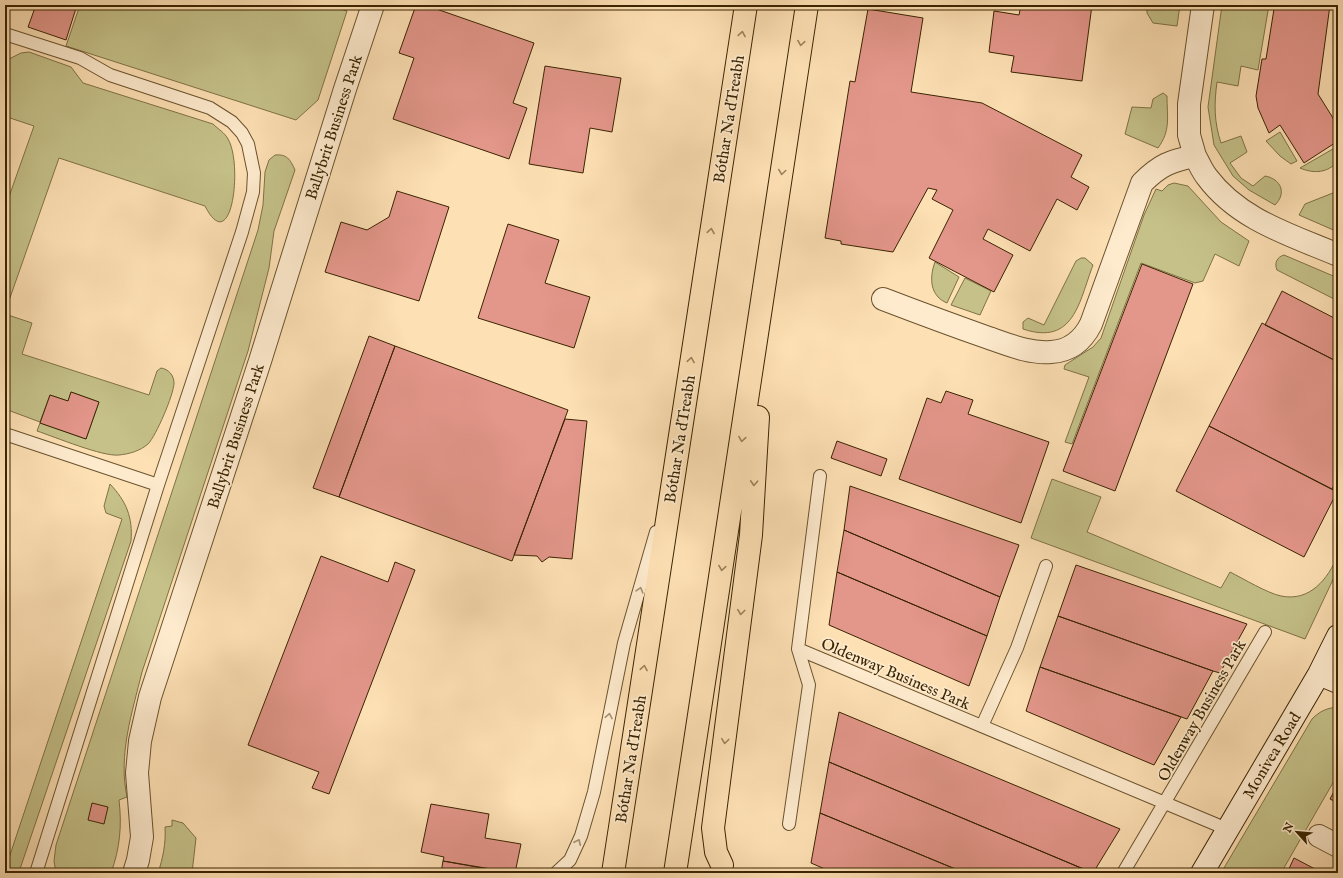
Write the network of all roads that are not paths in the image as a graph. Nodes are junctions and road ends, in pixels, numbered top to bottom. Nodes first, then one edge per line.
1 (373, 5) edge
2 (746, 5) edge
3 (808, 5) edge
4 (1203, 5) edge
5 (5, 34) edge
6 (1195, 156) junction
7 (1338, 255) edge
8 (765, 290) junction
9 (883, 299) dead end
10 (5, 434) edge
11 (673, 476) junction
12 (820, 476) dead end
13 (158, 485) junction
14 (1046, 566) dead end
15 (1265, 632) dead end
16 (1338, 636) edge
17 (798, 649) junction
18 (1329, 678) edge
19 (982, 726) junction
20 (1164, 804) junction
21 (789, 824) dead end
22 (1227, 829) junction
23 (1319, 836) dead end
24 (1338, 846) edge
25 (728, 869) edge
26 (36, 873) edge
27 (134, 873) edge
28 (556, 873) edge
29 (613, 873) edge
30 (675, 873) edge
31 (1124, 873) edge
32 (1202, 873) edge

1 - 27 street, Ballybrit Business Park
11 -> 2 highway, Bóthar Na dTreabh
3 -> 8 highway
4 - 6 street
5 - 13 lane
6 - 7 street
6 - 9 street
8 -> 25 highway
8 -> 30 highway
10 - 13 lane
28 -> 11 lane
29 -> 11 highway, Bóthar Na dTreabh
12 - 17 lane, Oldenway Business Park
13 - 26 lane
14 - 19 lane, Oldenway Business Park
15 - 20 lane, Oldenway Business Park
16 - 18 street, Monivea Road
17 - 19 lane, Oldenway Business Park
17 - 21 lane, Oldenway Business Park
18 - 22 street, Monivea Road
19 - 20 lane, Oldenway Business Park
20 - 22 lane, Oldenway Business Park
20 - 31 lane, Oldenway Business Park
22 - 32 street, Monivea Road
23 - 24 street

